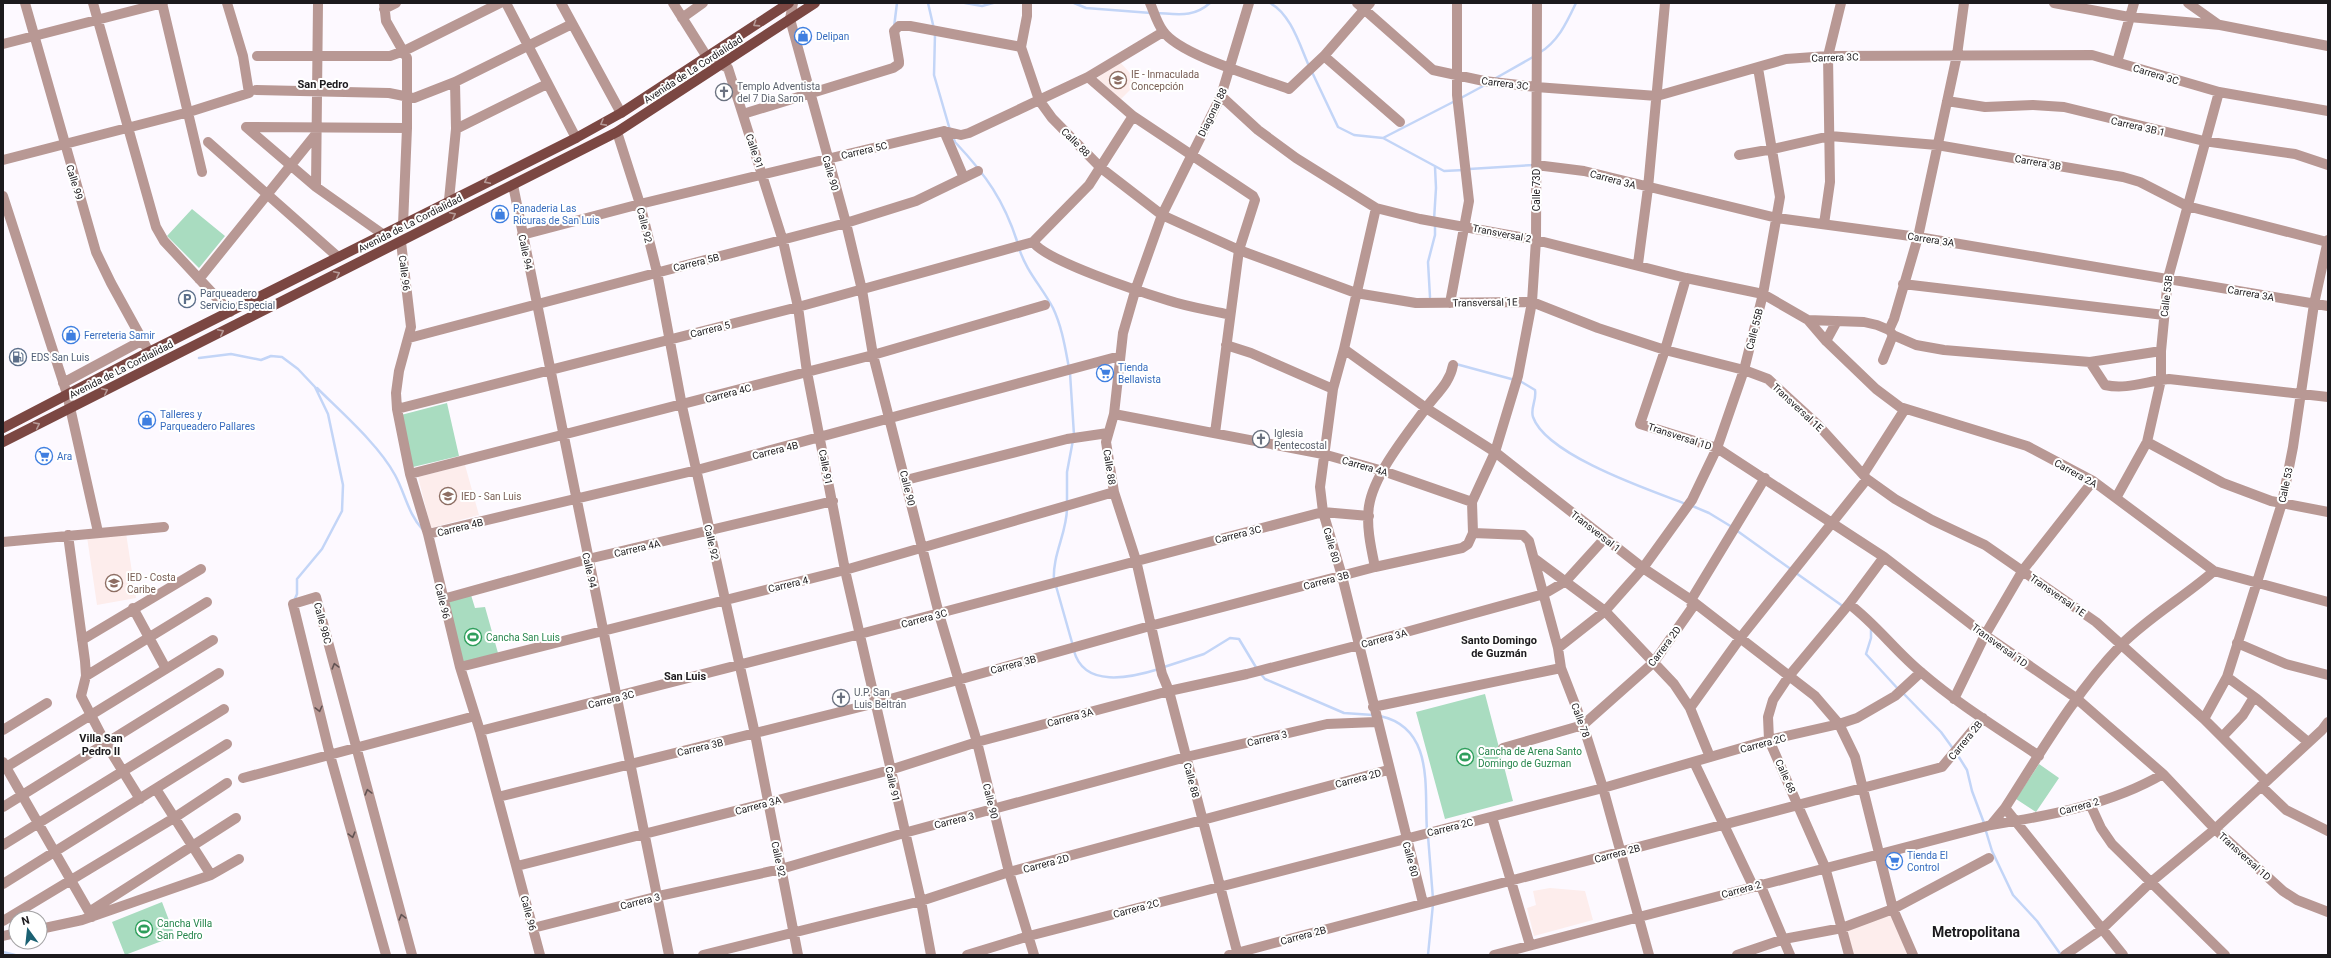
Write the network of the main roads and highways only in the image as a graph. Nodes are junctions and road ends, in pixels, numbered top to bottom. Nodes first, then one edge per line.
1 (789, 3) edge
2 (815, 3) edge
3 (3, 428) edge
4 (3, 442) edge

1 -> 3 main road, Avenida de La Cordialidad
4 -> 2 main road, Avenida de La Cordialidad

